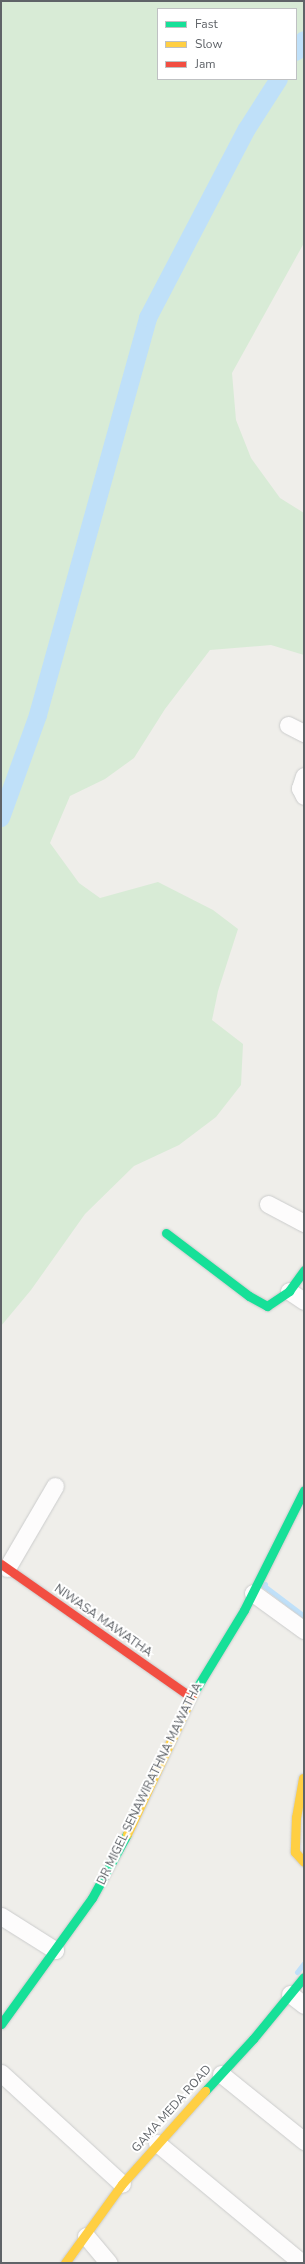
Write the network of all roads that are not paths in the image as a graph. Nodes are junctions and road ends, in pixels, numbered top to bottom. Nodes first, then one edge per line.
1 (288, 725) dead end
2 (304, 734) edge
3 (304, 776) edge
4 (304, 796) edge
5 (268, 1204) dead end
6 (304, 1223) edge
7 (166, 1233) dead end
8 (304, 1270) edge
9 (289, 1291) junction
10 (304, 1301) edge
11 (55, 1486) dead end
12 (304, 1490) edge
13 (4, 1566) edge
14 (253, 1593) junction
15 (304, 1630) edge
16 (191, 1697) junction
17 (303, 1778) edge
18 (304, 1862) edge
19 (1, 1916) edge
20 (55, 1950) junction
21 (304, 1977) edge
22 (290, 1994) junction
23 (304, 2005) edge
24 (1, 2024) edge
25 (1, 2074) edge
26 (221, 2074) junction
27 (304, 2141) edge
28 (157, 2143) junction
29 (122, 2184) junction
30 (86, 2236) junction
31 (66, 2263) edge
32 (109, 2263) edge
33 (302, 2263) edge

1 - 2 street
3 - 4 street
5 - 6 street
7 - 9 street
8 - 9 street
9 - 10 street
11 - 13 street
12 - 14 street, DR MIGEL SENAWIRATHNA MAWATHA
13 - 16 street, NIWASA MAWATHA
14 - 15 street
14 - 16 street, DR MIGEL SENAWIRATHNA MAWATHA
16 - 20 street, DR MIGEL SENAWIRATHNA MAWATHA
17 - 18 street
19 - 20 street
20 - 24 street, DR MIGEL SENAWIRATHNA MAWATHA
21 - 22 street, GAMA MEDA ROAD
22 - 23 street
22 - 26 street, GAMA MEDA ROAD
25 - 29 street
26 - 27 street
26 - 28 street, GAMA MEDA ROAD
28 - 29 street, GAMA MEDA ROAD
28 - 33 street
29 - 30 street, GAMA MEDA ROAD
30 - 31 street, GAMA MEDA ROAD
30 - 32 street

